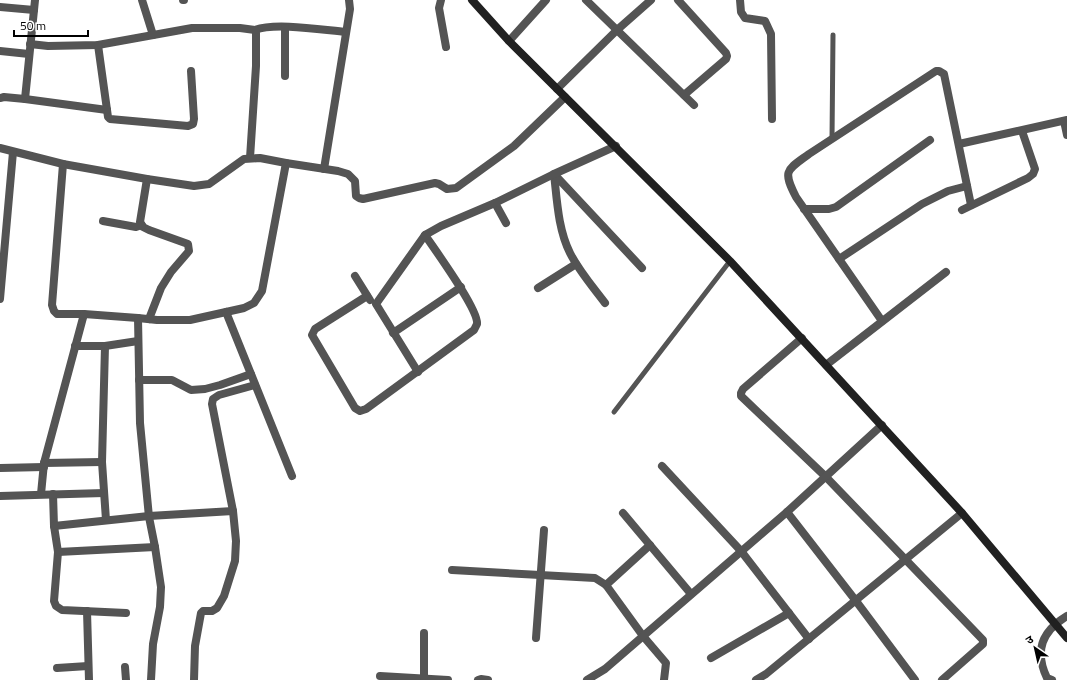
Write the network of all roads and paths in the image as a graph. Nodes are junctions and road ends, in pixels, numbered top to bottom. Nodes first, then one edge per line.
1 (35, 0) edge
2 (142, 0) edge
3 (349, 0) edge
4 (441, 0) edge
5 (472, 0) edge
6 (546, 0) edge
7 (586, 0) edge
8 (651, 0) edge
9 (678, 0) edge
10 (740, 0) edge
11 (0, 7) edge
12 (34, 10) junction
13 (285, 28) junction
14 (255, 30) junction
15 (617, 30) junction
16 (346, 32) junction
17 (153, 35) junction
18 (834, 35) dead end
19 (510, 41) junction
20 (30, 44) junction
21 (98, 45) junction
22 (446, 47) dead end
23 (0, 51) edge
24 (29, 54) junction
25 (191, 71) dead end
26 (285, 76) dead end
27 (558, 89) junction
28 (684, 95) junction
29 (565, 97) junction
30 (0, 98) edge
31 (25, 99) junction
32 (694, 105) dead end
33 (107, 110) junction
34 (772, 119) dead end
35 (1065, 121) edge
36 (1022, 131) junction
37 (1067, 135) edge
38 (832, 139) junction
39 (930, 140) dead end
40 (959, 144) junction
41 (616, 146) junction
42 (0, 148) edge
43 (13, 152) junction
44 (250, 158) junction
45 (63, 164) junction
46 (286, 164) junction
47 (324, 169) junction
48 (554, 174) junction
49 (147, 179) junction
50 (967, 186) junction
51 (4, 200) edge
52 (495, 203) junction
53 (972, 205) junction
54 (804, 209) junction
55 (962, 210) dead end
56 (103, 221) dead end
57 (506, 223) dead end
58 (142, 225) junction
59 (425, 235) junction
60 (839, 259) junction
61 (730, 261) junction
62 (576, 264) junction
63 (642, 268) dead end
64 (946, 272) dead end
65 (355, 276) dead end
66 (460, 287) junction
67 (538, 288) dead end
68 (0, 295) edge
69 (367, 296) junction
70 (0, 299) edge
71 (376, 304) junction
72 (605, 304) dead end
73 (226, 312) junction
74 (84, 314) junction
75 (138, 318) junction
76 (149, 319) junction
77 (882, 321) junction
78 (393, 333) junction
79 (802, 338) junction
80 (138, 341) junction
81 (75, 346) junction
82 (105, 346) junction
83 (826, 365) junction
84 (418, 372) junction
85 (251, 374) junction
86 (139, 380) junction
87 (255, 385) junction
88 (614, 412) dead end
89 (882, 425) junction
90 (102, 462) junction
91 (44, 465) junction
92 (662, 466) dead end
93 (0, 468) edge
94 (292, 476) dead end
95 (826, 477) junction
96 (104, 493) junction
97 (41, 494) junction
98 (53, 494) junction
99 (0, 496) edge
100 (233, 511) junction
101 (787, 512) junction
102 (962, 512) junction
103 (623, 513) dead end
104 (149, 516) junction
105 (106, 520) junction
106 (54, 526) junction
107 (544, 530) dead end
108 (650, 545) junction
109 (155, 548) junction
110 (741, 551) junction
111 (58, 552) junction
112 (906, 560) junction
113 (452, 570) dead end
114 (540, 576) junction
115 (606, 585) junction
116 (691, 594) junction
117 (856, 600) junction
118 (87, 611) junction
119 (126, 612) dead end
120 (789, 613) junction
121 (1067, 616) edge
122 (1055, 624) junction
123 (424, 633) dead end
124 (643, 636) junction
125 (536, 638) dead end
126 (1067, 638) edge
127 (809, 639) junction
128 (711, 658) dead end
129 (88, 666) junction
130 (126, 667) dead end
131 (57, 668) dead end
132 (380, 676) dead end
133 (420, 679) edge
134 (1048, 679) edge
135 (89, 680) edge
136 (126, 680) edge
137 (151, 680) edge
138 (194, 680) edge
139 (448, 680) edge
140 (478, 680) edge
141 (488, 680) edge
142 (588, 680) edge
143 (664, 680) edge
144 (756, 680) edge
145 (916, 680) edge
146 (942, 680) edge

1 - 12 street
2 - 17 street
3 - 16 street
4 - 22 street
5 - 19 main road
6 - 19 street
7 - 15 street
8 - 15 street
9 - 28 street
10 - 34 street
11 - 12 street
12 - 20 street
13 - 14 street
13 - 16 street
13 - 26 street
14 - 17 street
14 - 44 street
15 - 27 street
15 - 28 street
16 - 47 street
17 - 21 street
18 - 38 lane
19 - 27 main road
20 - 21 street
20 - 24 street
21 - 33 street
23 - 24 street
24 - 31 street
25 - 33 street
27 - 29 main road
28 - 32 street
29 - 41 main road
29 - 47 street
30 - 31 street
31 - 33 street
35 - 36 street
35 - 37 street
36 - 40 street
36 - 53 street
38 - 40 street
38 - 54 street
39 - 54 street
40 - 50 street
41 - 48 street
41 - 61 main road
42 - 43 street
43 - 45 street
43 - 51 street
44 - 46 street
44 - 49 street
45 - 49 street
45 - 74 street
46 - 47 street
46 - 73 street
48 - 52 street
48 - 62 street
48 - 63 street
49 - 58 street
50 - 53 street
50 - 60 street
51 - 68 street
52 - 57 street
52 - 59 street
53 - 55 street
54 - 60 street
56 - 58 street
58 - 76 street
59 - 66 street
59 - 71 street
60 - 77 street
61 - 79 main road
61 - 88 lane
62 - 67 street
62 - 72 street
64 - 77 street
65 - 69 street
66 - 78 street
66 - 84 street
68 - 70 street
69 - 71 street
69 - 84 street
71 - 78 street
73 - 76 street
73 - 85 street
74 - 75 street
74 - 81 street
75 - 76 street
75 - 80 street
77 - 83 street
78 - 84 street
79 - 83 main road
79 - 95 street
80 - 82 street
80 - 86 street
81 - 82 street
81 - 91 street
82 - 90 street
83 - 89 main road
85 - 86 street
85 - 87 street
86 - 104 street
87 - 94 street
87 - 100 street
89 - 95 street
89 - 102 main road
90 - 91 street
90 - 96 street
91 - 93 street
91 - 97 street
92 - 110 street
95 - 101 street
95 - 112 street
96 - 98 street
96 - 105 street
97 - 98 street
97 - 99 street
98 - 106 street
100 - 104 street
100 - 138 street
101 - 110 street
101 - 117 street
102 - 112 street
102 - 122 main road
103 - 108 street
104 - 105 street
104 - 109 street
105 - 106 street
106 - 111 street
107 - 114 street
108 - 115 street
108 - 116 street
109 - 111 street
109 - 137 street
110 - 116 street
110 - 120 street
111 - 118 street
112 - 117 street
112 - 146 street
113 - 114 street
114 - 115 street
114 - 125 street
115 - 124 street
116 - 124 street
117 - 127 street
117 - 145 street
118 - 119 street
118 - 129 street
120 - 127 street
120 - 128 street
121 - 122 street
122 - 126 main road
122 - 134 street
123 - 133 street
124 - 142 street
124 - 143 street
127 - 144 street
129 - 131 street
129 - 135 street
130 - 136 street
132 - 133 street
133 - 139 street
140 - 141 street

